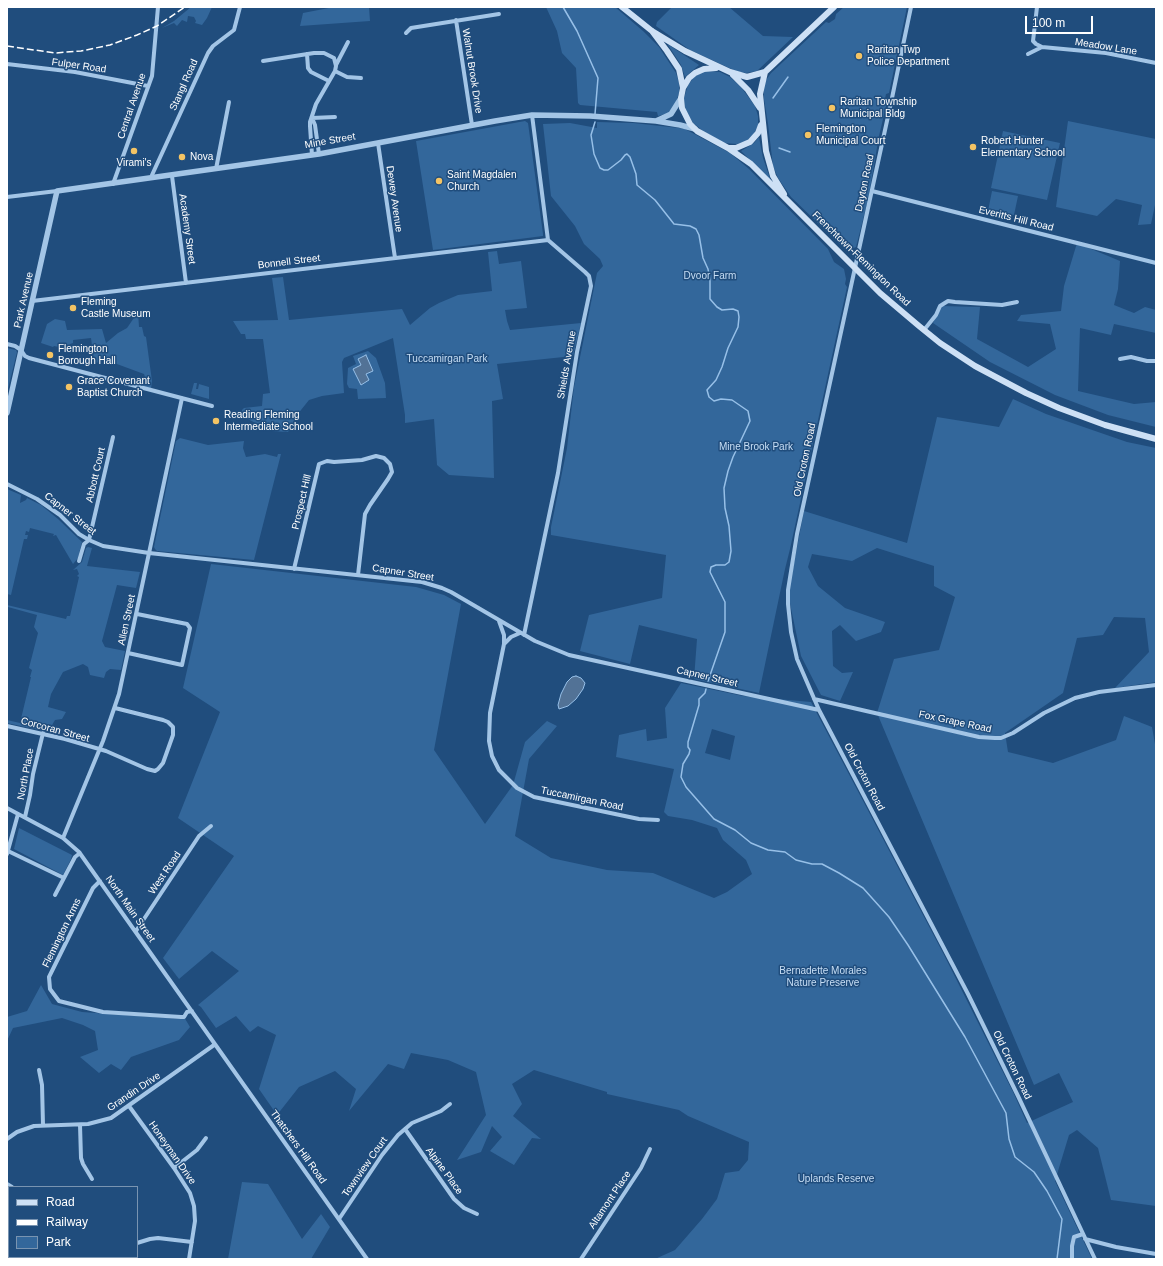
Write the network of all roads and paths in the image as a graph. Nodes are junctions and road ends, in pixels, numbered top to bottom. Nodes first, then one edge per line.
1 (158, 7) edge
2 (240, 7) edge
3 (622, 7) edge
4 (834, 7) edge
5 (910, 7) edge
6 (1037, 7) edge
7 (499, 14) dead end
8 (456, 20) junction
9 (652, 32) junction
10 (406, 33) dead end
11 (348, 42) dead end
12 (1042, 47) junction
13 (307, 54) junction
14 (1028, 54) dead end
15 (263, 61) dead end
16 (1156, 63) edge
17 (7, 64) edge
18 (336, 66) junction
19 (720, 68) junction
20 (335, 71) junction
21 (730, 72) junction
22 (765, 72) junction
23 (361, 78) dead end
24 (329, 81) junction
25 (148, 86) junction
26 (683, 88) junction
27 (681, 98) junction
28 (229, 102) dead end
29 (761, 110) junction
30 (532, 115) junction
31 (335, 116) dead end
32 (312, 118) junction
33 (656, 121) junction
34 (762, 124) junction
35 (472, 125) junction
36 (695, 129) junction
37 (378, 143) junction
38 (728, 148) junction
39 (316, 154) junction
40 (216, 169) junction
41 (172, 176) junction
42 (153, 178) junction
43 (112, 184) junction
44 (57, 191) junction
45 (872, 191) junction
46 (7, 197) edge
47 (790, 203) junction
48 (548, 240) junction
49 (395, 258) junction
50 (1156, 263) edge
51 (855, 268) junction
52 (186, 283) junction
53 (32, 301) junction
54 (1017, 302) dead end
55 (924, 330) junction
56 (7, 344) edge
57 (22, 351) junction
58 (1120, 359) dead end
59 (1156, 361) edge
60 (182, 398) junction
61 (212, 406) dead end
62 (7, 413) edge
63 (113, 437) dead end
64 (1156, 439) edge
65 (7, 484) edge
66 (89, 540) junction
67 (149, 553) junction
68 (79, 561) dead end
69 (294, 569) junction
70 (358, 575) junction
71 (136, 614) junction
72 (499, 620) junction
73 (522, 634) junction
74 (504, 644) junction
75 (128, 653) junction
76 (1156, 685) edge
77 (814, 699) junction
78 (115, 708) junction
79 (819, 710) junction
80 (7, 726) edge
81 (43, 733) junction
82 (99, 749) junction
83 (7, 808) edge
84 (18, 814) junction
85 (24, 817) junction
86 (658, 820) dead end
87 (211, 826) dead end
88 (63, 838) junction
89 (8, 852) edge
90 (80, 853) junction
91 (64, 878) junction
92 (100, 881) junction
93 (55, 895) dead end
94 (136, 931) junction
95 (192, 1011) junction
96 (214, 1045) junction
97 (39, 1070) dead end
98 (450, 1104) dead end
99 (129, 1106) junction
100 (43, 1125) junction
101 (80, 1125) junction
102 (405, 1129) junction
103 (206, 1138) dead end
104 (7, 1139) edge
105 (650, 1149) dead end
106 (174, 1168) junction
107 (92, 1179) dead end
108 (477, 1214) dead end
109 (339, 1219) junction
110 (1084, 1236) junction
111 (192, 1242) junction
112 (138, 1244) edge
113 (1156, 1254) edge
114 (189, 1259) edge
115 (367, 1259) edge
116 (581, 1259) edge
117 (1072, 1259) edge
118 (1095, 1259) edge

1 - 25 street, Central Avenue
2 - 42 street, Stangl Road
3 - 9 main road
4 - 22 main road
5 - 45 street, Dayton Road
6 - 12 street
7 - 8 street
8 - 10 street
8 - 35 street, Walnut Brook Drive
9 - 19 main road
9 - 26 main road
11 - 18 street
12 - 14 street
12 - 16 street, Meadow Lane
13 - 15 street
13 - 18 street
13 - 24 street
17 - 25 street, Fulper Road
18 - 20 street
19 - 21 main road
19 - 26 main road
20 - 23 street
20 - 24 street
21 - 22 main road
21 - 29 main road
22 - 29 main road
24 - 32 street
25 - 43 street, Central Avenue
26 - 27 main road
27 - 33 street
27 - 36 main road, Frenchtown-Flemington Road
28 - 40 street
29 - 34 main road
30 - 33 street, Mine Street
30 - 35 street, Mine Street
30 - 48 street
31 - 32 street
32 - 39 street
33 - 36 street, Mine Street
34 - 38 main road
34 - 47 main road, Frenchtown-Flemington Road
35 - 37 street, Mine Street
36 - 38 main road, Frenchtown-Flemington Road
37 - 39 street, Mine Street
37 - 49 street, Dewey Avenue
38 - 47 main road, Frenchtown-Flemington Road
39 - 40 street, Mine Street
40 - 41 street, Mine Street
41 - 42 street, Mine Street
41 - 52 street, Academy Street
42 - 43 street, Mine Street
43 - 44 street, Mine Street
44 - 46 street, Mine Street
44 - 53 street, Park Avenue
45 - 50 street, Everitts Hill Road
45 - 51 street, Dayton Road
47 - 51 main road, Frenchtown-Flemington Road
48 - 49 street, Bonnell Street
48 - 73 street, Shields Avenue
49 - 52 street, Bonnell Street
51 - 55 main road, Frenchtown-Flemington Road
51 - 77 street, Old Croton Road
52 - 53 street, Bonnell Street
53 - 57 street, Park Avenue
54 - 55 street
55 - 64 main road, Frenchtown-Flemington Road
56 - 57 street
57 - 60 street
57 - 62 street, Park Avenue
58 - 59 street
60 - 61 street
60 - 67 street, Allen Street
63 - 66 street, Abbott Court
65 - 66 street, Capner Street
66 - 67 street, Capner Street
66 - 68 street, Abbott Court
67 - 69 street, Capner Street
67 - 71 street, Allen Street
69 - 70 street, Capner Street
69 - 70 street, Prospect Hill
70 - 72 street, Capner Street
71 - 75 street, Allen Street
71 - 75 street
72 - 73 street, Capner Street
72 - 74 street, Tuccamirgan Road
73 - 74 street
73 - 79 street, Capner Street
74 - 86 street, Tuccamirgan Road
75 - 78 street, Allen Street
76 - 77 street, Fox Grape Road
77 - 79 street, Old Croton Road
78 - 82 street, Allen Street
78 - 82 street, Corcoran Street
79 - 110 street, Old Croton Road
80 - 81 street, Corcoran Street
81 - 82 street, Corcoran Street
81 - 85 street, North Place
82 - 88 street, Allen Street
83 - 84 street, North Main Street
84 - 85 street, North Main Street
84 - 89 street
85 - 88 street, North Main Street
87 - 94 street, West Road
88 - 90 street, North Main Street
89 - 91 street
90 - 91 street
90 - 92 street, North Main Street
91 - 93 street
92 - 94 street, North Main Street
92 - 95 street, Flemington Arms
94 - 95 street, North Main Street
95 - 96 street, North Main Street
96 - 99 street, Grandin Drive
96 - 109 street, Thatchers Hill Road
97 - 100 street
98 - 102 street, Townview Court
99 - 101 street, Grandin Drive
99 - 106 street, Honeyman Drive
100 - 101 street, Grandin Drive
100 - 104 street, Grandin Drive
101 - 107 street
102 - 108 street, Alpine Place
102 - 109 street, Townview Court
103 - 106 street
105 - 116 street, Altamont Place
106 - 111 street, Honeyman Drive
109 - 115 street, Thatchers Hill Road
110 - 113 street
110 - 117 street
110 - 118 street, Old Croton Road
111 - 112 street
111 - 114 street, Honeyman Drive

